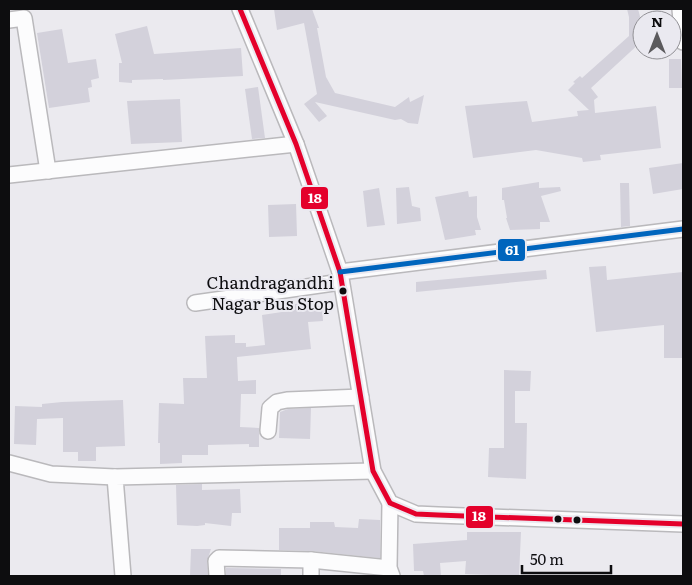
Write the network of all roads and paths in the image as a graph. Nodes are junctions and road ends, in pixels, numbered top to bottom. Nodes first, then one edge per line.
1 (240, 9) edge
2 (680, 9) edge
3 (9, 20) edge
4 (683, 42) edge
5 (296, 144) junction
6 (48, 171) junction
7 (9, 175) edge
8 (683, 229) edge
9 (341, 277) junction
10 (195, 303) dead end
11 (361, 397) junction
12 (268, 431) dead end
13 (9, 463) edge
14 (373, 471) junction
15 (115, 477) junction
16 (390, 503) junction
17 (683, 524) edge
18 (311, 560) junction
19 (390, 572) edge
20 (123, 576) edge
21 (217, 576) edge
22 (311, 576) edge

1 - 5 street
2 - 4 street
3 - 6 street
5 - 6 street
5 - 9 street
6 - 7 street
8 - 9 street
9 - 10 street
9 - 11 street
11 - 12 street
11 - 14 street
13 - 15 street
14 - 15 street
14 - 16 street
15 - 20 street
16 - 17 street
16 - 19 street
18 - 19 street
18 - 21 street
18 - 22 street

